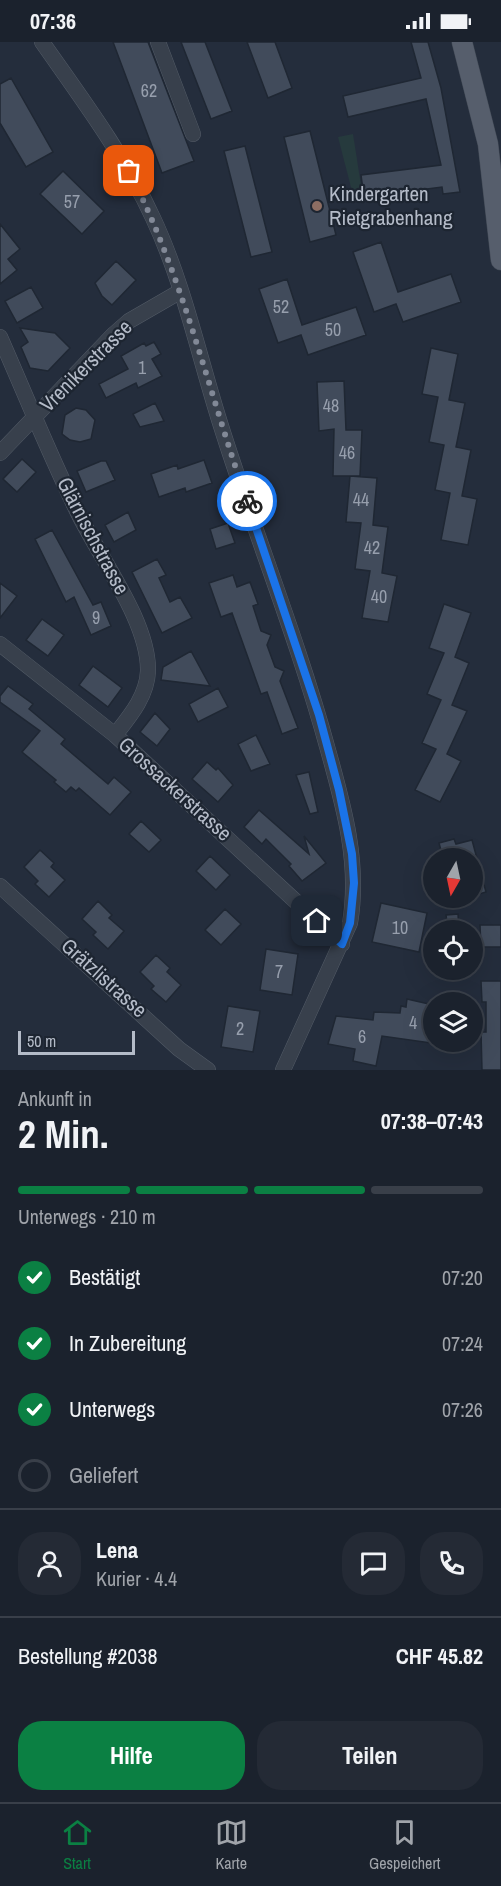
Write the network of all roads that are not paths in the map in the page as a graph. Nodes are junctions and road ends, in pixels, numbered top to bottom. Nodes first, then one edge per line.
1 (42, 42) edge
2 (159, 42) edge
3 (462, 42) edge
4 (193, 134) dead end
5 (501, 260) edge
6 (181, 291) junction
7 (0, 337) edge
8 (35, 417) junction
9 (0, 453) edge
10 (0, 644) edge
11 (115, 735) junction
12 (0, 886) edge
13 (342, 944) junction
14 (208, 1070) edge
15 (283, 1070) edge

1 - 6 street
2 - 4 street
3 - 5 main road
6 - 8 street, Vrenikerstrasse
6 - 13 street
7 - 8 street, Glärnischstrasse
8 - 9 street, Vrenikerstrasse
8 - 11 street, Glärnischstrasse
10 - 11 street, Grossackerstrasse
11 - 13 street, Grossackerstrasse
12 - 14 street, Grätzlistrasse
13 - 15 street

